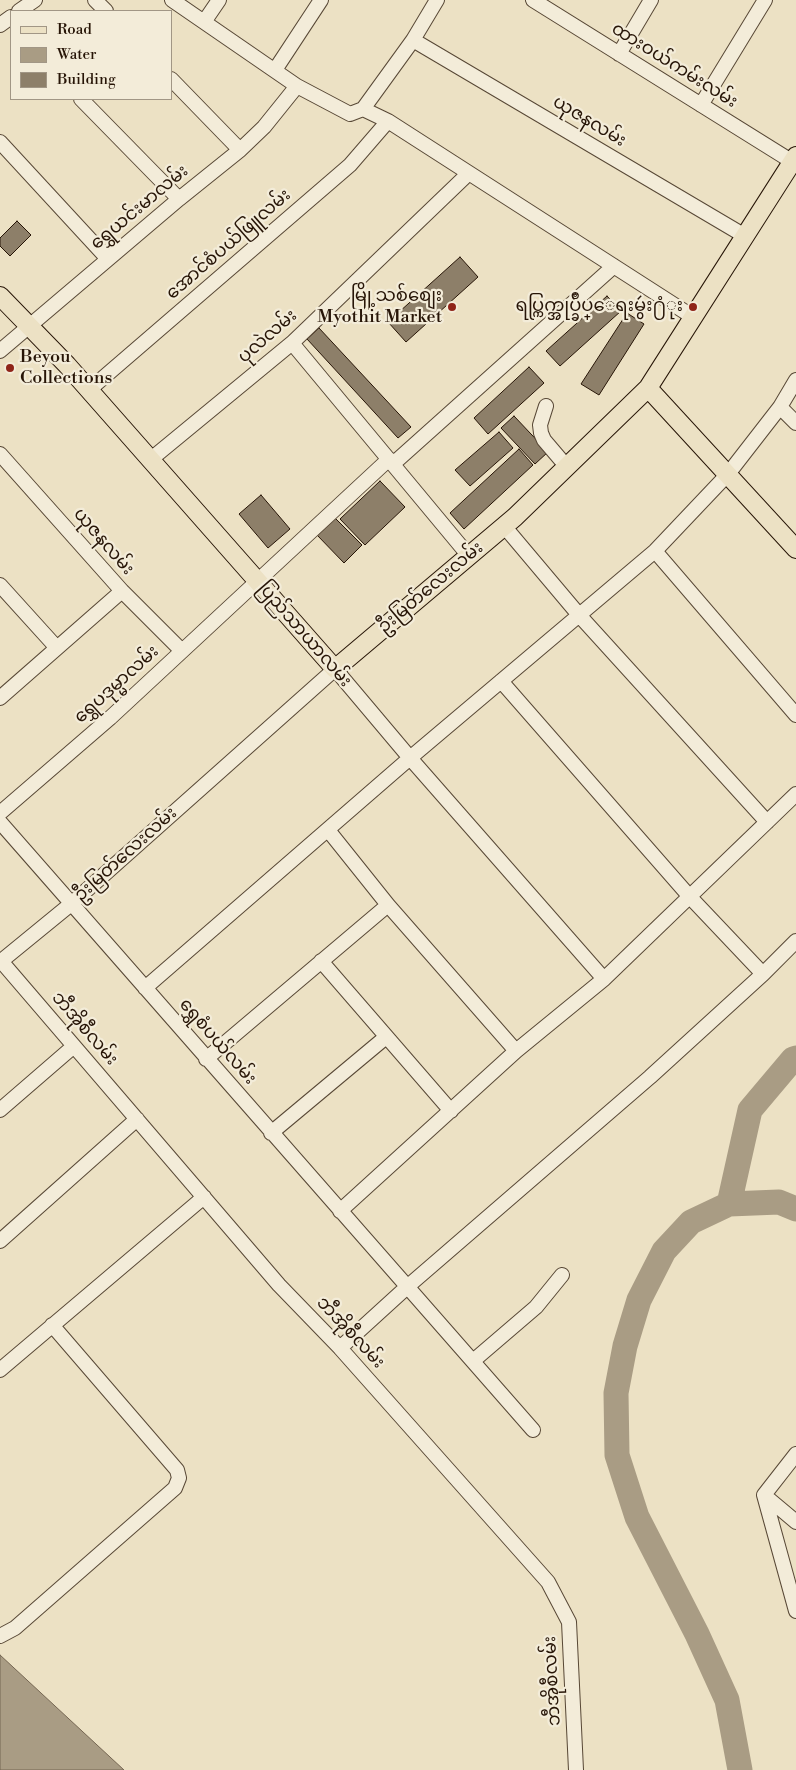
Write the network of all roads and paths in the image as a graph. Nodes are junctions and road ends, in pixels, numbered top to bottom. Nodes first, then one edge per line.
1 (35, 0) edge
2 (95, 0) edge
3 (172, 0) edge
4 (219, 0) edge
5 (320, 0) edge
6 (437, 0) edge
7 (651, 0) edge
8 (764, 0) edge
9 (537, 1) edge
10 (20, 10) edge
11 (105, 10) edge
12 (204, 22) junction
13 (414, 40) junction
14 (619, 54) junction
15 (275, 70) junction
16 (172, 80) edge
17 (297, 86) junction
18 (82, 100) edge
19 (701, 105) junction
20 (363, 109) junction
21 (388, 122) junction
22 (0, 142) edge
23 (240, 150) junction
24 (795, 161) edge
25 (469, 174) junction
26 (179, 199) junction
27 (745, 236) junction
28 (108, 259) junction
29 (614, 266) junction
30 (0, 296) edge
31 (693, 317) junction
32 (30, 325) junction
33 (292, 343) junction
34 (0, 351) edge
35 (796, 380) edge
36 (648, 388) junction
37 (89, 390) junction
38 (546, 406) dead end
39 (780, 407) junction
40 (796, 423) edge
41 (2, 460) edge
42 (150, 460) junction
43 (391, 462) junction
44 (567, 466) junction
45 (728, 474) junction
46 (504, 526) junction
47 (796, 549) edge
48 (655, 551) junction
49 (469, 556) junction
50 (258, 581) junction
51 (0, 585) edge
52 (122, 591) junction
53 (579, 615) junction
54 (58, 648) junction
55 (182, 652) junction
56 (335, 669) junction
57 (501, 681) junction
58 (0, 698) edge
59 (796, 715) edge
60 (410, 758) junction
61 (796, 794) edge
62 (0, 813) edge
63 (0, 822) edge
64 (766, 822) junction
65 (328, 830) junction
66 (690, 897) junction
67 (71, 904) junction
68 (388, 905) junction
69 (796, 941) edge
70 (0, 962) edge
71 (321, 962) junction
72 (763, 974) junction
73 (604, 978) junction
74 (145, 988) junction
75 (386, 1037) junction
76 (74, 1046) junction
77 (516, 1051) junction
78 (206, 1059) junction
79 (0, 1110) edge
80 (451, 1112) junction
81 (137, 1119) junction
82 (271, 1133) junction
83 (204, 1197) junction
84 (340, 1211) junction
85 (0, 1240) edge
86 (562, 1275) dead end
87 (407, 1287) junction
88 (52, 1325) junction
89 (340, 1348) junction
90 (473, 1361) junction
91 (0, 1370) edge
92 (533, 1430) dead end
93 (796, 1454) edge
94 (764, 1495) junction
95 (796, 1522) edge
96 (796, 1611) edge
97 (0, 1636) edge
98 (576, 1770) edge

1 - 10 street
2 - 11 street
3 - 12 street
4 - 12 street
5 - 15 street
6 - 13 street
7 - 14 street
8 - 19 street
9 - 14 street, ထားဝယ်ကမ်းလမ်း
12 - 15 street
13 - 20 street
13 - 27 street, ယုဇနလမ်း
14 - 19 street, ထားဝယ်ကမ်းလမ်း
15 - 17 street
16 - 23 street
17 - 20 street
17 - 23 street, ရွှေယင်းမာလမ်း
18 - 26 street
19 - 24 street, ထားဝယ်ကမ်းလမ်း
20 - 21 street
21 - 25 street
21 - 37 street, အောင်စံပယ်ဖြူလမ်း
22 - 28 street
23 - 26 street, ရွှေယင်းမာလမ်း
24 - 27 main road, ဦးမြတ်လေးလမ်း
25 - 29 street
25 - 33 street, ပုလဲလမ်း
26 - 28 street, ရွှေယင်းမာလမ်း
27 - 31 main road, ဦးမြတ်လေးလမ်း
28 - 32 street, ရွှေယင်းမာလမ်း
29 - 31 street
29 - 43 street, ရွှေပဒုမ္မာလမ်း
30 - 32 main road, ပြည်သာယာလမ်း
31 - 36 main road, ဦးမြတ်လေးလမ်း
32 - 34 street, ရွှေယင်းမာလမ်း
32 - 37 main road, ပြည်သာယာလမ်း
33 - 42 street, ပုလဲလမ်း
33 - 43 street
35 - 39 street
36 - 44 main road, ဦးမြတ်လေးလမ်း
36 - 45 main road
37 - 42 main road, ပြည်သာယာလမ်း
38 - 44 street
39 - 40 street
39 - 45 street
41 - 52 street, ယုဇနလမ်း
42 - 50 main road, ပြည်သာယာလမ်း
43 - 49 street
43 - 50 street, ရွှေပဒုမ္မာလမ်း
44 - 46 main road, ဦးမြတ်လေးလမ်း
45 - 47 main road
45 - 48 street
46 - 49 main road, ဦးမြတ်လေးလမ်း
46 - 53 street
48 - 53 street
48 - 59 street
49 - 56 main road, ဦးမြတ်လေးလမ်း
50 - 55 street, ရွှေပဒုမ္မာလမ်း
50 - 56 main road, ပြည်သာယာလမ်း
51 - 54 street
52 - 54 street
52 - 55 street, ယုဇနလမ်း
53 - 57 street
53 - 64 street
54 - 58 street
55 - 62 street, ရွှေပဒုမ္မာလမ်း
56 - 60 street, ပြည်သာယာလမ်း
56 - 67 street, ဦးမြတ်လေးလမ်း
57 - 60 street
57 - 66 street
60 - 65 street
60 - 73 street, ပြည်သာယာလမ်း
61 - 64 street
63 - 67 street, ရွှေစံပယ်လမ်း
64 - 66 street
65 - 68 street
65 - 74 street
66 - 72 street
66 - 73 street
67 - 70 street, ဦးမြတ်လေးလမ်း
67 - 74 street, ရွှေစံပယ်လမ်း
68 - 71 street
68 - 77 street
69 - 72 street
70 - 76 street, ဘီအိုစီလမ်း
71 - 75 street
71 - 78 street
72 - 87 street
73 - 77 street
74 - 78 street, ရွှေစံပယ်လမ်း
75 - 80 street
75 - 82 street
76 - 79 street
76 - 81 street, ဘီအိုစီလမ်း
77 - 80 street
78 - 82 street, ရွှေစံပယ်လမ်း
80 - 84 street
81 - 83 street, ဘီအိုစီလမ်း
81 - 85 street
82 - 84 street, ရွှေစံပယ်လမ်း
83 - 88 street
83 - 89 street, ဘီအိုစီလမ်း
84 - 87 street, ရွှေစံပယ်လမ်း
86 - 90 street
87 - 89 street
87 - 90 street, ရွှေစံပယ်လမ်း
88 - 91 street
88 - 97 street
89 - 98 street, ဘီအိုစီလမ်း
90 - 92 street, ရွှေစံပယ်လမ်း
93 - 94 street
94 - 95 street
94 - 96 street

